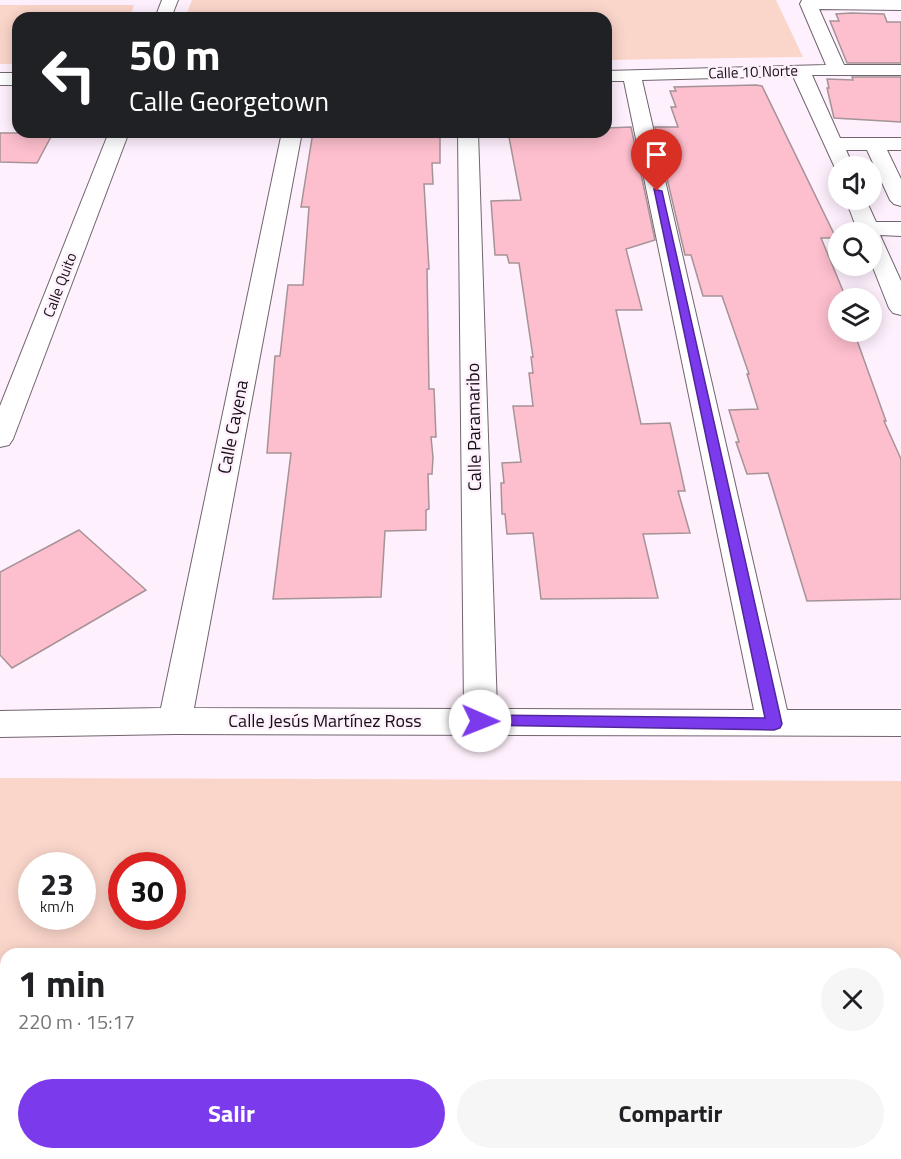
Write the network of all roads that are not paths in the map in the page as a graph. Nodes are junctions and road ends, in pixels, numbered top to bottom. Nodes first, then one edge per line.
1 (901, 5) edge
2 (800, 70) junction
3 (837, 70) junction
4 (901, 70) edge
5 (632, 75) junction
6 (612, 76) edge
7 (117, 138) edge
8 (291, 138) edge
9 (468, 138) edge
10 (834, 144) junction
11 (874, 144) junction
12 (901, 144) edge
13 (839, 156) edge
14 (901, 200) edge
15 (901, 229) edge
16 (882, 231) edge
17 (882, 263) edge
18 (901, 308) edge
19 (0, 439) edge
20 (175, 721) junction
21 (480, 721) junction
22 (901, 723) edge
23 (0, 724) edge
24 (774, 724) junction

1 - 3 street
2 - 3 street, Calle 10 Norte
2 - 5 street, Calle 10 Norte
2 - 10 street
3 - 4 street, Calle 10 Norte
5 - 6 street, Calle 10 Norte
5 - 24 street
7 - 19 street, Calle Quito
8 - 20 street, Calle Cayena
9 - 21 street, Calle Paramaribo
10 - 11 street
10 - 13 street
11 - 12 street
11 - 14 street
15 - 16 street
17 - 18 street
20 - 21 street, Calle Jesús Martínez Ross
20 - 23 street, Calle Jesús Martínez Ross
21 - 24 street, Calle Jesús Martínez Ross
22 - 24 street, Calle Jesús Martínez Ross

